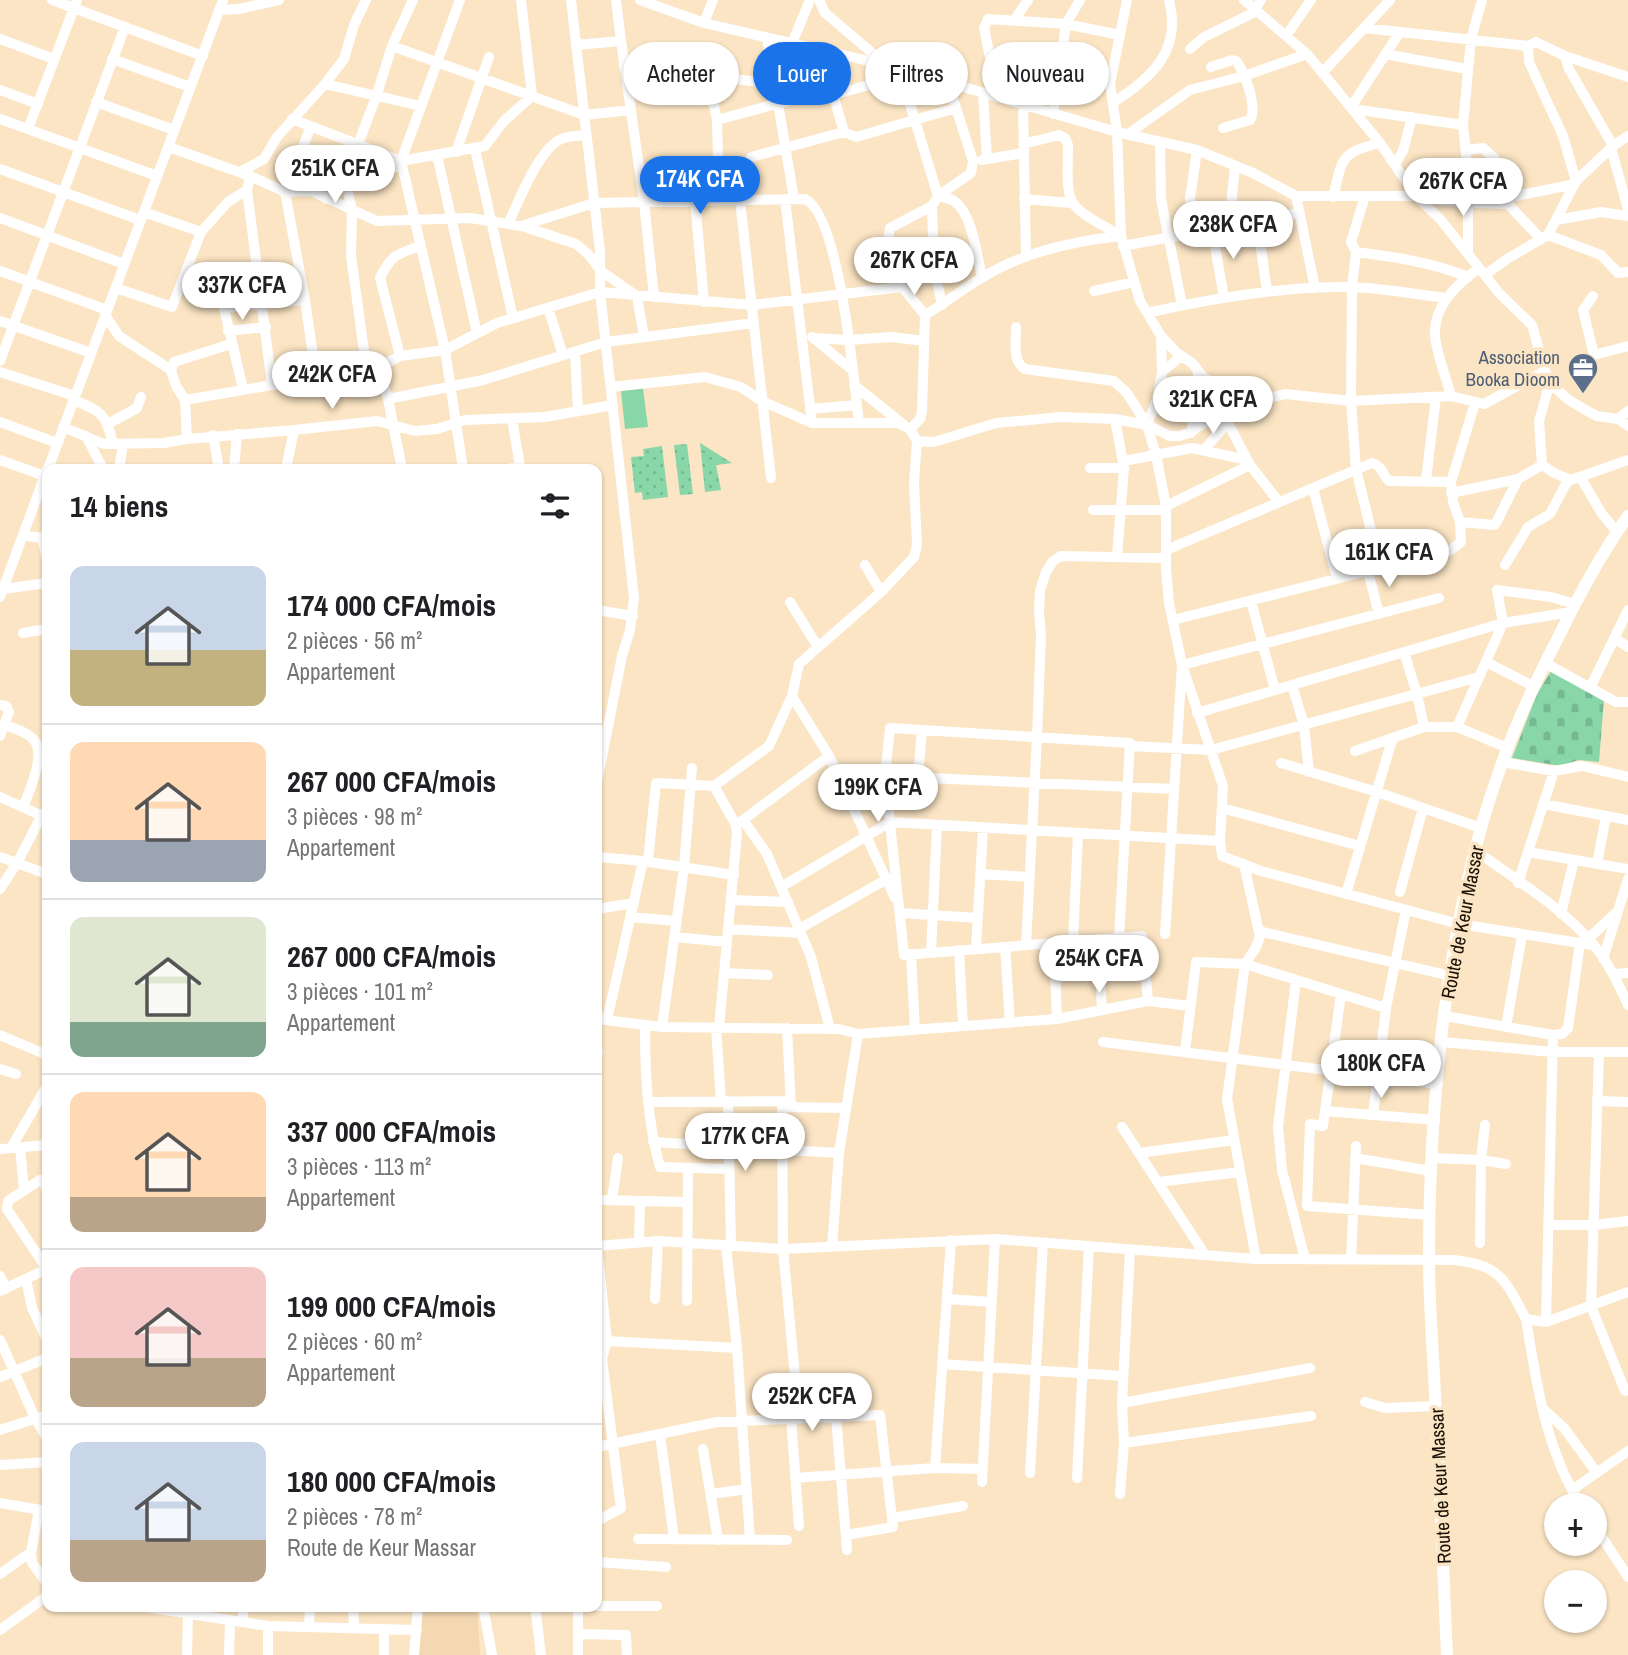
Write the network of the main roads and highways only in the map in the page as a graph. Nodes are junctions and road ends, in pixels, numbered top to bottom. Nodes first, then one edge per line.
1 (1628, 516) edge
2 (1447, 1655) edge

1 - 2 main road, Route de Keur Massar

